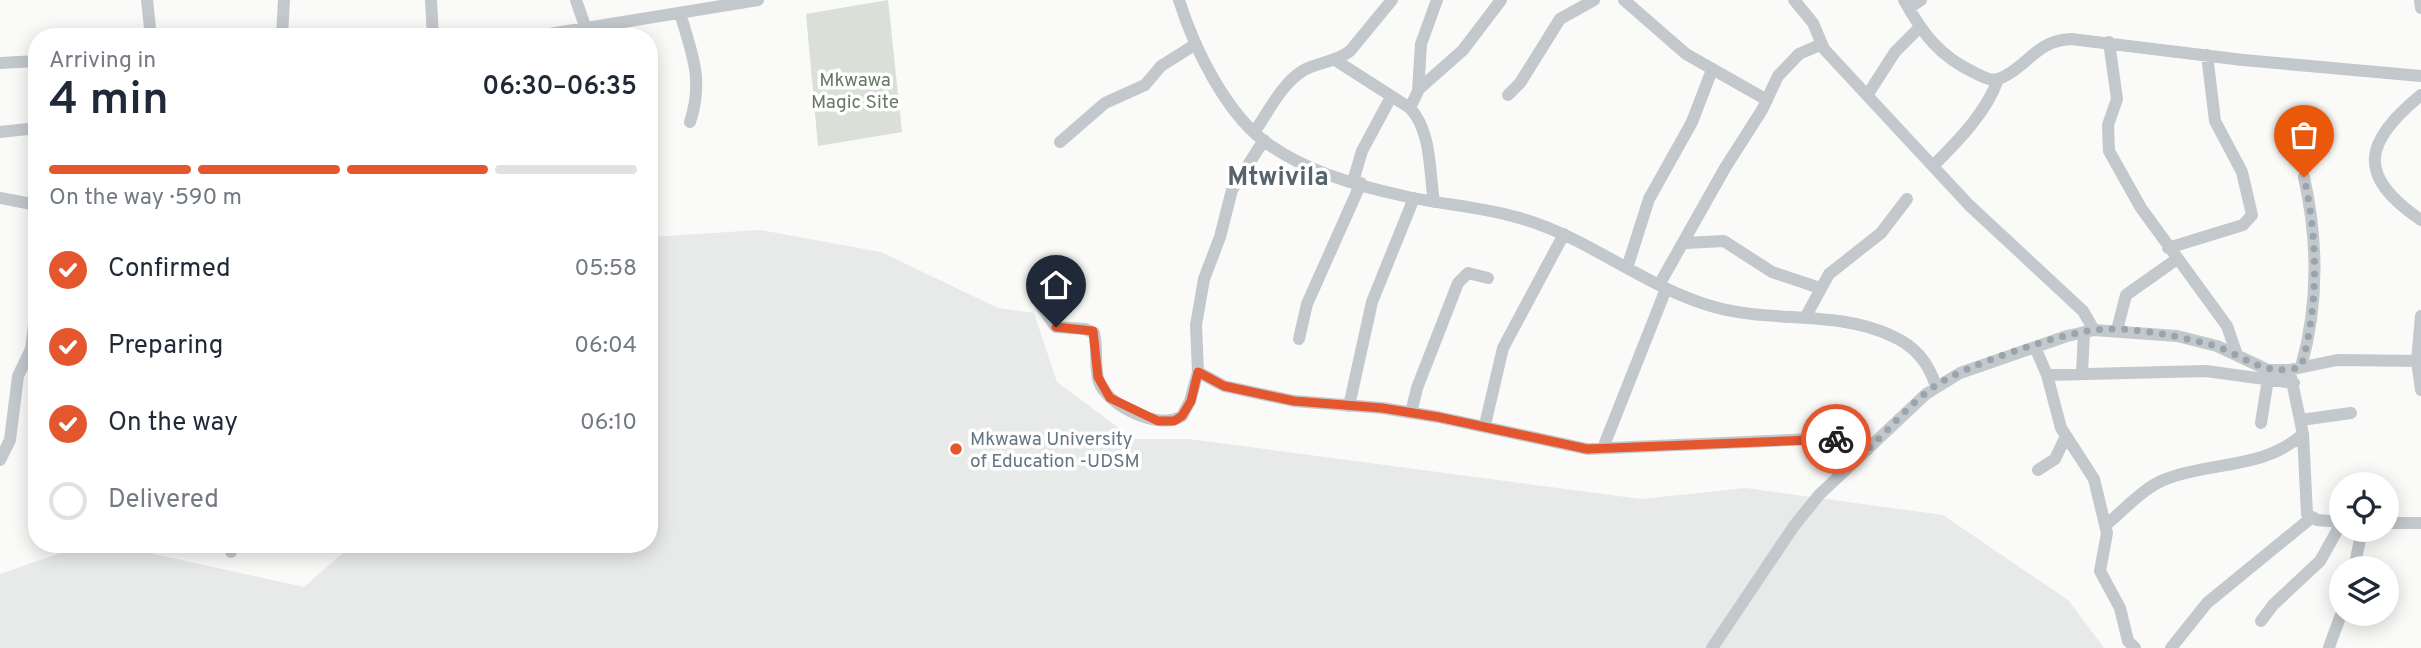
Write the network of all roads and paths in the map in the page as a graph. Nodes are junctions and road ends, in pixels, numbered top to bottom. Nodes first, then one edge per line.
1 (147, 0) edge
2 (284, 0) edge
3 (431, 0) edge
4 (576, 0) edge
5 (758, 0) edge
6 (1179, 0) edge
7 (1392, 0) edge
8 (1437, 0) edge
9 (1501, 0) edge
10 (1594, 0) edge
11 (1624, 0) edge
12 (1794, 0) edge
13 (1921, 0) edge
14 (2420, 0) edge
15 (1906, 4) edge
16 (2421, 8) edge
17 (680, 13) junction
18 (150, 28) edge
19 (282, 28) edge
20 (433, 28) edge
21 (586, 28) edge
22 (592, 28) edge
23 (1919, 28) junction
24 (2109, 42) junction
25 (1196, 44) junction
26 (1822, 44) junction
27 (2207, 55) junction
28 (1335, 60) junction
29 (28, 61) edge
30 (0, 63) edge
31 (1712, 70) junction
32 (2421, 76) edge
33 (1998, 79) junction
34 (1419, 89) junction
35 (1508, 94) dead end
36 (1868, 94) junction
37 (2421, 95) edge
38 (1391, 97) junction
39 (1767, 100) junction
40 (1410, 108) junction
41 (690, 122) dead end
42 (28, 129) edge
43 (0, 131) edge
44 (1259, 135) junction
45 (1060, 142) dead end
46 (1933, 166) junction
47 (2304, 177) dead end
48 (1357, 182) junction
49 (0, 198) edge
50 (1414, 198) junction
51 (1907, 199) dead end
52 (1434, 202) junction
53 (28, 203) edge
54 (2421, 220) edge
55 (1563, 234) junction
56 (1685, 243) junction
57 (2168, 248) junction
58 (2177, 259) junction
59 (1627, 268) junction
60 (1488, 278) dead end
61 (1663, 287) junction
62 (1820, 288) junction
63 (1041, 306) dead end
64 (2421, 316) edge
65 (1805, 318) junction
66 (2117, 330) junction
67 (2089, 331) junction
68 (1300, 339) dead end
69 (2035, 347) junction
70 (2237, 355) junction
71 (2419, 361) edge
72 (28, 367) edge
73 (2295, 369) junction
74 (1198, 372) junction
75 (2082, 373) junction
76 (2047, 375) junction
77 (2268, 379) junction
78 (2294, 383) junction
79 (1936, 386) junction
80 (2421, 390) edge
81 (1349, 405) junction
82 (1411, 412) junction
83 (2351, 413) dead end
84 (2301, 421) junction
85 (2262, 423) dead end
86 (1485, 425) junction
87 (2303, 434) junction
88 (2066, 436) junction
89 (1603, 448) junction
90 (1867, 450) junction
91 (0, 460) edge
92 (2038, 470) dead end
93 (2311, 518) junction
94 (2329, 520) edge
95 (2399, 523) edge
96 (2421, 523) edge
97 (2106, 525) junction
98 (2331, 542) edge
99 (2262, 621) dead end
100 (2337, 626) edge
101 (2329, 647) edge
102 (1712, 648) edge
103 (2135, 648) edge
104 (2171, 648) edge

1 - 18 street
2 - 19 street
3 - 20 street
4 - 21 street
5 - 17 street
6 - 25 street
7 - 28 street
8 - 34 street
9 - 34 street
10 - 35 street
11 - 31 street
12 - 26 street
13 - 15 street
14 - 16 street
15 - 23 street
17 - 22 street
17 - 41 street
23 - 33 street
23 - 36 street
24 - 27 street
24 - 33 street
24 - 57 street
25 - 44 street
25 - 45 street
26 - 36 street
26 - 39 street
27 - 32 street
27 - 57 street
28 - 38 street
28 - 44 street
29 - 30 street
31 - 39 street
31 - 59 street
33 - 46 street
34 - 40 street
36 - 46 street
37 - 54 street
38 - 40 street
38 - 48 street
39 - 56 street
40 - 52 street
42 - 43 street
44 - 48 street
44 - 74 street
46 - 67 street
47 - 73 street
48 - 50 street
48 - 68 street
49 - 53 street
50 - 52 street
50 - 81 street
51 - 62 street
52 - 55 street
55 - 59 street
55 - 86 street
56 - 61 street
56 - 62 street
57 - 58 street
58 - 66 street
58 - 70 street
59 - 61 street
60 - 82 street
61 - 65 street
61 - 89 street
62 - 65 street
63 - 74 street
64 - 71 street
65 - 79 street
66 - 67 street
66 - 70 street
67 - 69 street
67 - 75 street
69 - 76 street
69 - 79 street
70 - 73 street
71 - 73 street
71 - 80 street
72 - 91 street
73 - 78 street
74 - 81 street
75 - 76 street
75 - 77 street
76 - 88 street
77 - 78 street
77 - 85 street
78 - 84 street
79 - 90 street
81 - 82 street
82 - 86 street
83 - 84 street
84 - 87 street
86 - 89 street
87 - 93 street
87 - 97 street
88 - 92 street
88 - 97 street
89 - 90 street
90 - 102 street
93 - 94 street
93 - 104 street
95 - 96 street
97 - 103 street
98 - 99 street
100 - 101 street

